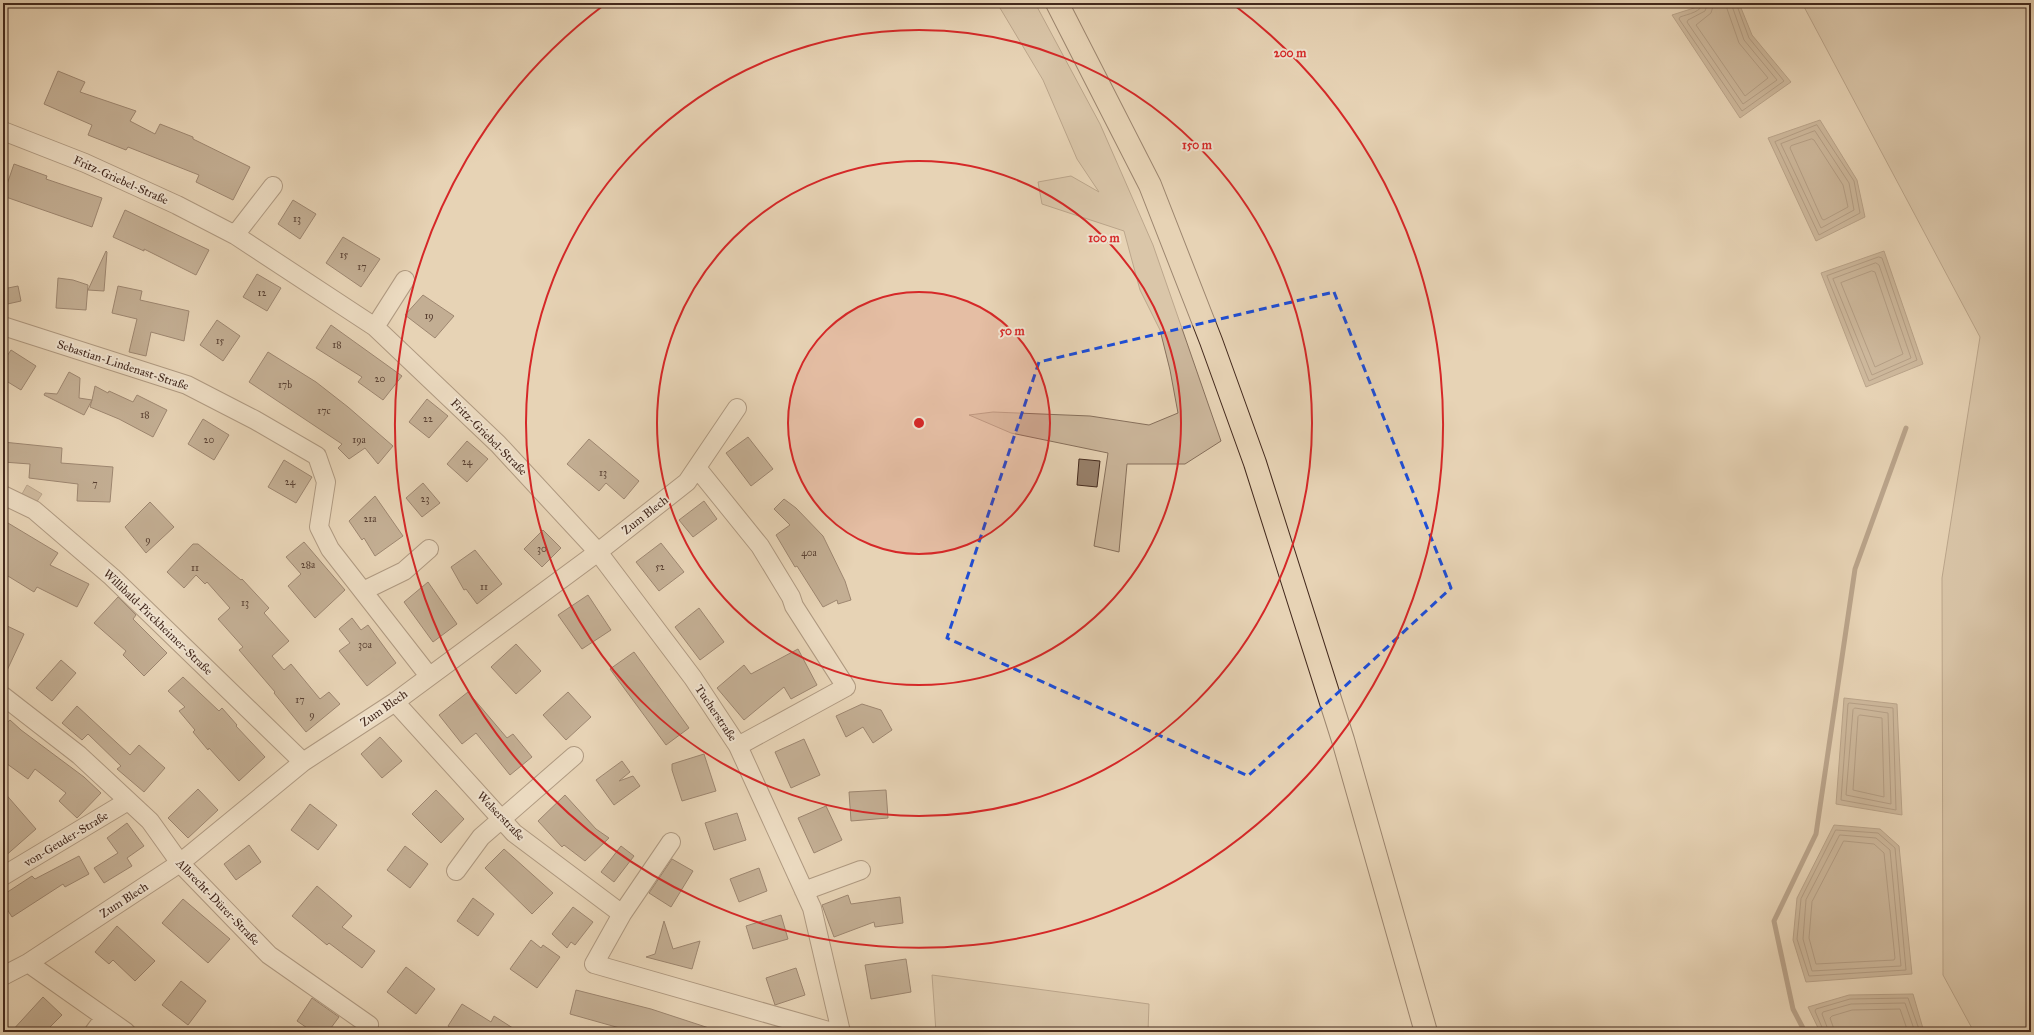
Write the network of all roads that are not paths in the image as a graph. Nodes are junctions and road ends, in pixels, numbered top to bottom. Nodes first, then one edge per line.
1 (1057, 3) edge
2 (3, 131) edge
3 (273, 186) dead end
4 (235, 235) junction
5 (406, 280) dead end
6 (3, 326) edge
7 (375, 327) junction
8 (737, 408) dead end
9 (697, 468) junction
10 (3, 496) edge
11 (429, 549) dead end
12 (598, 552) junction
13 (363, 591) junction
14 (429, 676) junction
15 (3, 696) edge
16 (395, 702) junction
17 (738, 746) junction
18 (574, 756) dead end
19 (303, 762) junction
20 (128, 801) junction
21 (502, 818) junction
22 (671, 842) dead end
23 (180, 863) junction
24 (861, 870) dead end
25 (456, 871) dead end
26 (4, 873) edge
27 (804, 891) junction
28 (622, 914) junction
29 (28, 963) junction
30 (3, 976) edge
31 (104, 1017) junction
32 (94, 1032) edge
33 (126, 1032) edge
34 (367, 1032) edge
35 (832, 1032) edge
36 (841, 1032) edge
37 (1426, 1032) edge

1 - 37 main road
2 - 4 street, Fritz-Griebel-Straße
3 - 4 street
4 - 7 street, Fritz-Griebel-Straße
5 - 7 street
6 - 13 street, Sebastian-Lindenast-Straße
7 - 12 street, Fritz-Griebel-Straße
8 - 9 street, Zum Blech
9 - 12 street, Zum Blech
9 - 17 street
10 - 19 street, Willibald-Pirckheimer-Straße
11 - 13 street
12 - 14 street, Zum Blech
12 - 17 street, Tucherstraße
13 - 14 street, Sebastian-Lindenast-Straße
14 - 16 street, Zum Blech
15 - 20 street, Albrecht-Dürer-Straße
16 - 19 street, Zum Blech
16 - 21 street, Welserstraße
17 - 27 street, Tucherstraße
18 - 21 street
19 - 23 street, Zum Blech
20 - 23 street, Albrecht-Dürer-Straße
20 - 26 street, von-Geuder-Straße
21 - 25 street
21 - 28 street, Welserstraße
22 - 28 street
23 - 29 street, Zum Blech
23 - 34 street, Albrecht-Dürer-Straße
24 - 27 street
27 - 36 street, Tucherstraße
28 - 35 street
29 - 30 street, Zum Blech
29 - 31 street
31 - 32 street
31 - 33 street

